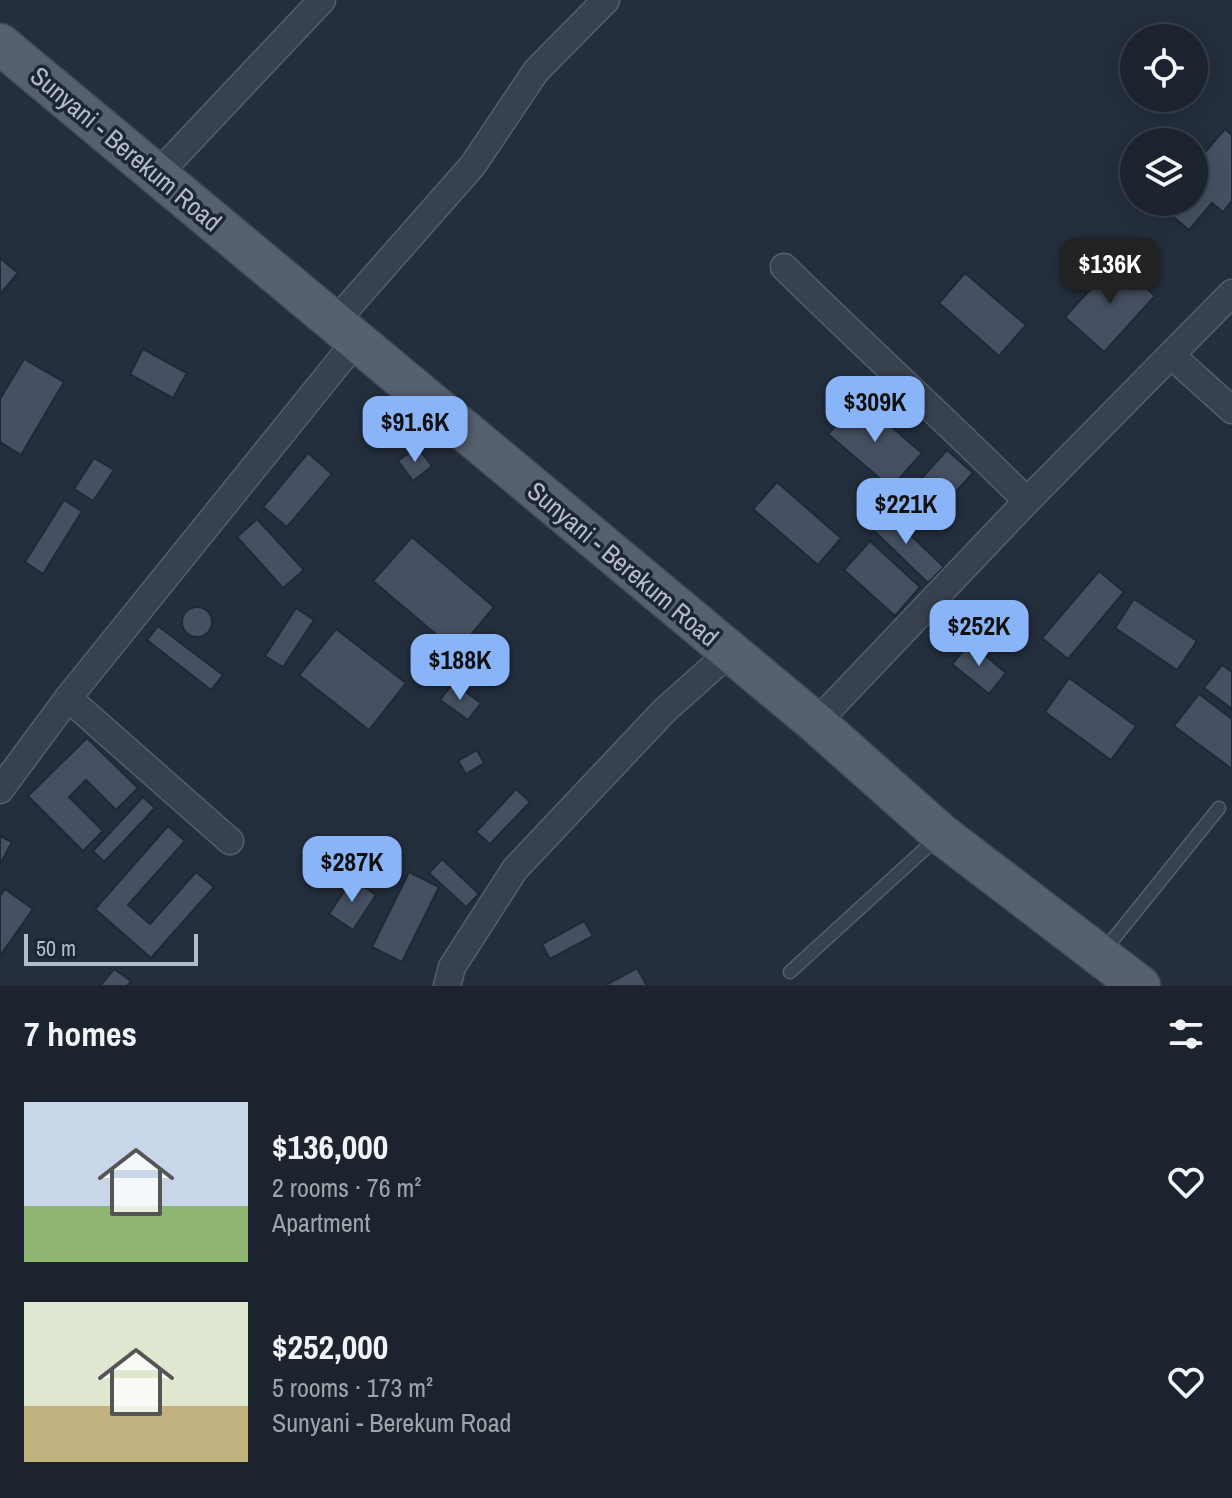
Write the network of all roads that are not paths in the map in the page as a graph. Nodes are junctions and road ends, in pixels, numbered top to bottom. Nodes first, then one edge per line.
1 (322, 0) edge
2 (606, 0) edge
3 (0, 44) edge
4 (157, 175) junction
5 (784, 267) dead end
6 (1232, 293) edge
7 (345, 332) junction
8 (1171, 355) junction
9 (1232, 410) edge
10 (1027, 501) junction
11 (729, 653) junction
12 (68, 698) junction
13 (816, 723) junction
14 (0, 790) edge
15 (1219, 808) dead end
16 (941, 834) junction
17 (230, 841) dead end
18 (1100, 955) junction
19 (790, 972) dead end
20 (447, 986) edge
21 (1140, 986) edge

1 - 4 street
2 - 7 street
3 - 4 main road, Sunyani - Berekum Road
4 - 7 main road, Sunyani - Berekum Road
5 - 10 street
6 - 8 street
7 - 11 main road, Sunyani - Berekum Road
7 - 12 street
8 - 9 street
8 - 10 street
10 - 13 street
11 - 13 main road, Sunyani - Berekum Road
11 - 20 street
12 - 14 street
12 - 17 street
13 - 16 main road, Sunyani - Berekum Road
15 - 18 lane
16 - 18 main road, Sunyani - Berekum Road
16 - 19 lane
18 - 21 main road, Sunyani - Berekum Road

